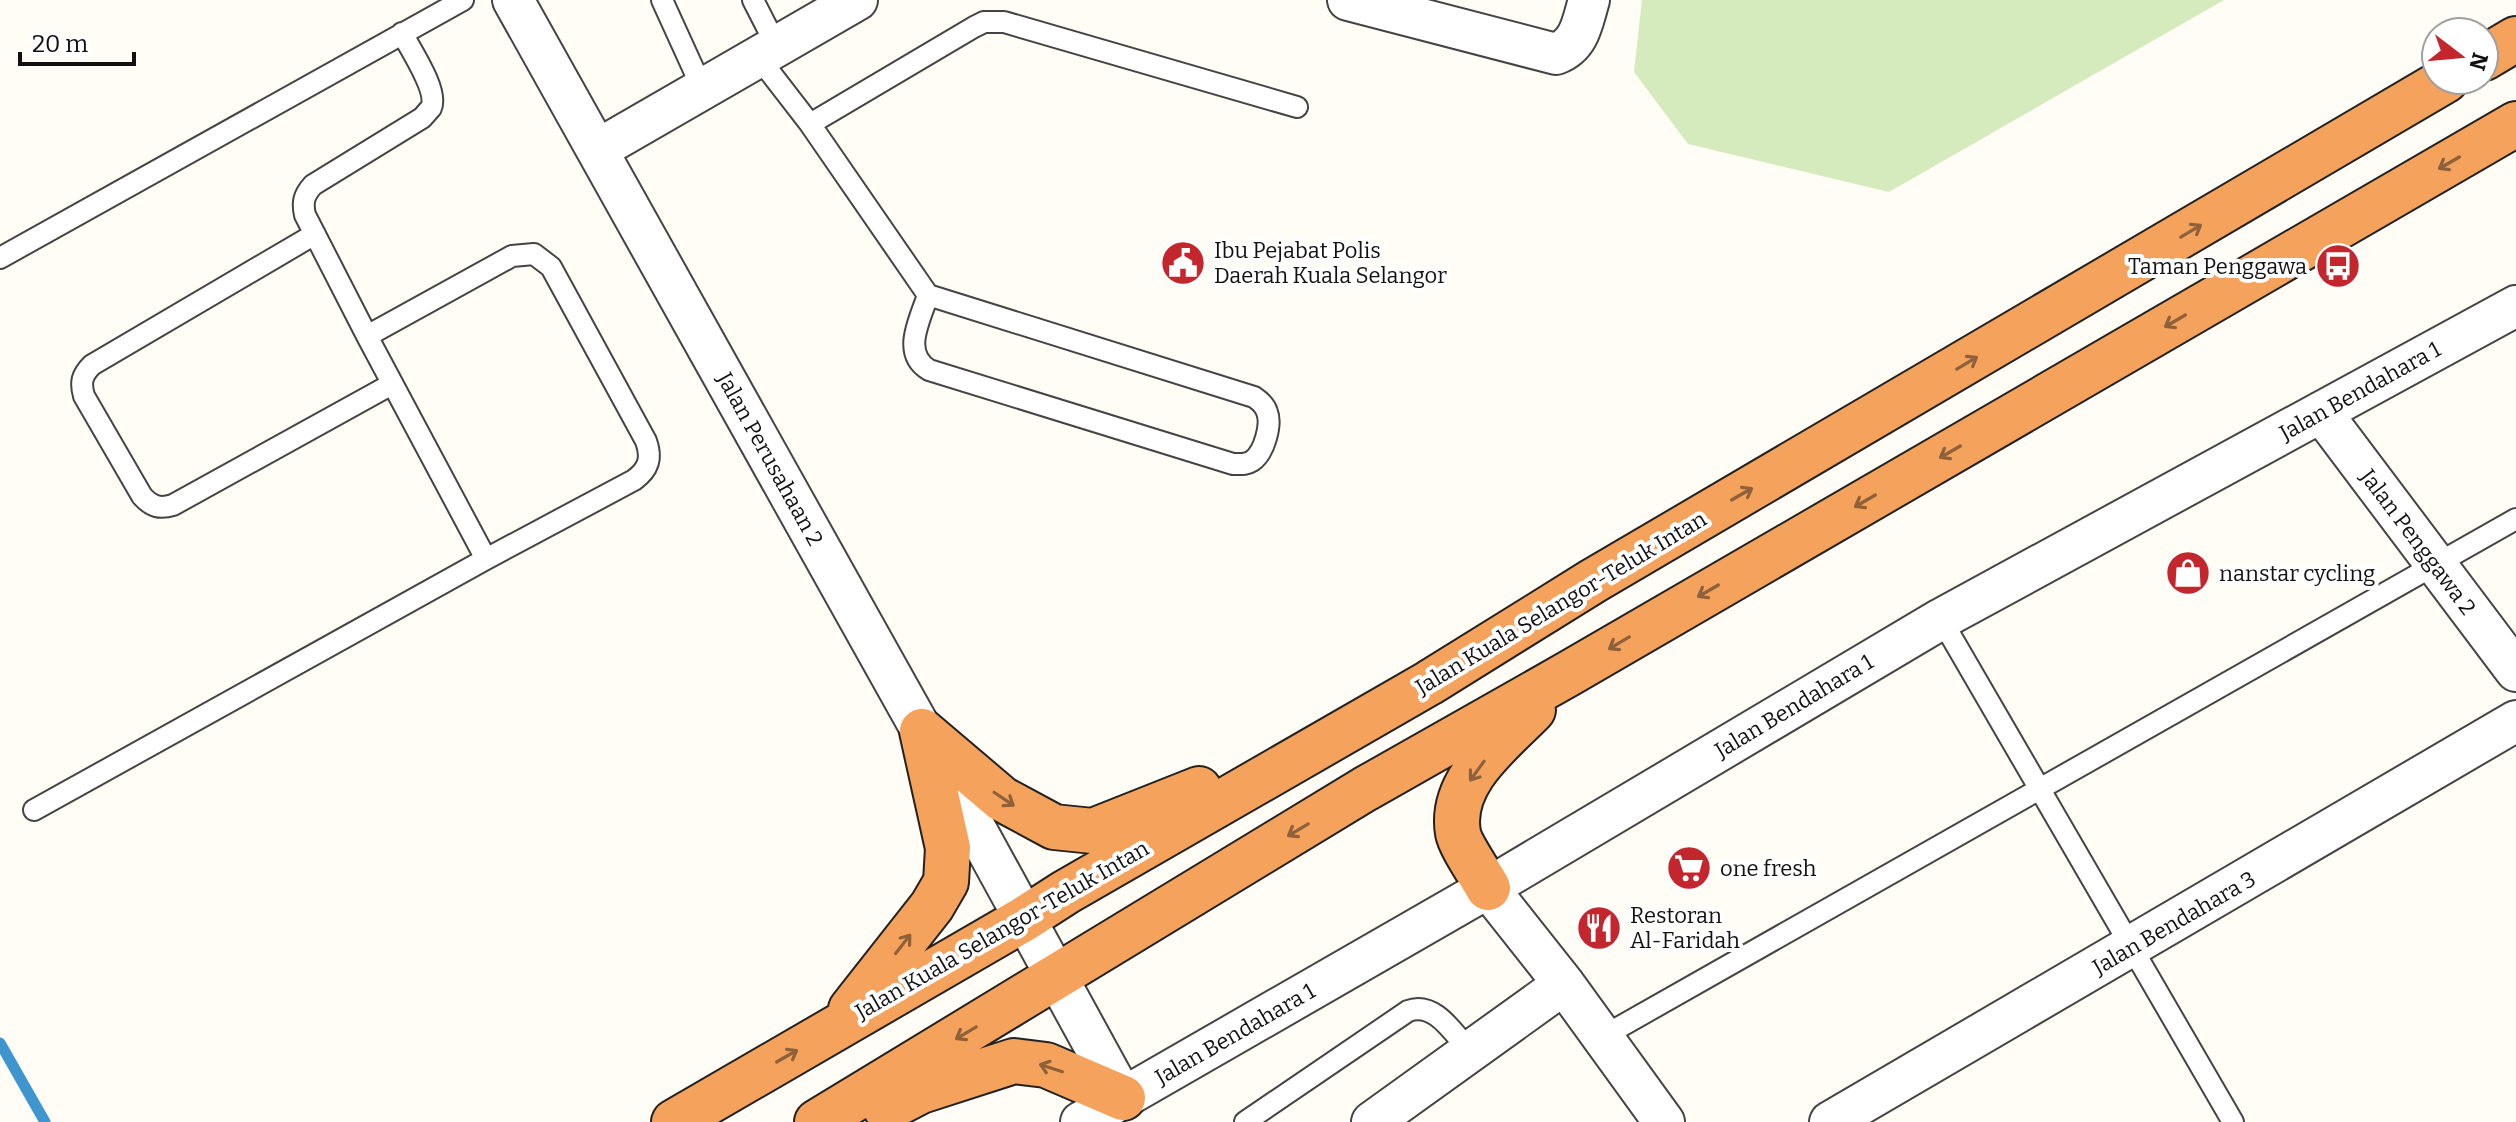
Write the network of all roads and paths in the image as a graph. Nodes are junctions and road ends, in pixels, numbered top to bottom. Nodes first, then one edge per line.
1 (463, 0) edge
2 (513, 0) edge
3 (662, 0) edge
4 (753, 0) edge
5 (857, 0) edge
6 (1348, 0) edge
7 (1589, 0) edge
8 (402, 33) junction
9 (768, 52) junction
10 (703, 90) junction
11 (2420, 95) edge
12 (1297, 107) dead end
13 (810, 124) junction
14 (2516, 124) edge
15 (597, 150) junction
16 (315, 234) junction
17 (0, 258) edge
18 (928, 295) junction
19 (2516, 306) edge
20 (367, 336) junction
21 (392, 384) junction
22 (2321, 412) junction
23 (2516, 519) edge
24 (486, 559) junction
25 (2435, 564) junction
26 (1941, 619) junction
27 (2516, 671) edge
28 (1568, 674) junction
29 (1429, 683) junction
30 (2516, 721) edge
31 (922, 731) junction
32 (2040, 790) junction
33 (34, 810) dead end
34 (1488, 888) junction
35 (1024, 919) junction
36 (2132, 948) junction
37 (1057, 978) junction
38 (1564, 984) junction
39 (837, 1027) junction
40 (1602, 1037) junction
41 (1470, 1051) junction
42 (1123, 1098) junction
43 (674, 1122) edge
44 (817, 1122) edge
45 (862, 1122) edge
46 (1081, 1122) edge
47 (1245, 1122) edge
48 (1372, 1122) edge
49 (1664, 1122) edge
50 (1830, 1122) edge
51 (2233, 1122) edge

1 - 8 lane
2 - 15 street, Jalan Perusahaan 2
3 - 10 lane
4 - 9 lane
5 - 9 street
6 - 7 street
8 - 16 lane
8 - 17 lane
9 - 10 street
9 - 13 lane
10 - 15 street
29 -> 11 highway, Jalan Kuala Selangor-Teluk Intan
12 - 13 lane
13 - 18 lane
14 -> 28 highway
15 - 31 street, Jalan Perusahaan 2
16 - 20 lane
16 - 21 lane
18 - 18 lane
19 - 22 street, Jalan Bendahara 1
20 - 21 lane
20 - 24 lane
21 - 24 lane
22 - 25 street, Jalan Penggawa 2
22 - 26 street, Jalan Bendahara 1
23 - 25 lane
24 - 33 lane
25 - 27 street, Jalan Penggawa 2
25 - 32 lane
26 - 32 lane
26 - 34 street, Jalan Bendahara 1
28 -> 34 highway
28 -> 37 highway
31 -> 29 highway
29 - 35 highway, Jalan Kuala Selangor-Teluk Intan
30 - 36 street, Jalan Bendahara 3
31 - 35 street, Jalan Perusahaan 2
39 -> 31 highway
32 - 36 lane
32 - 40 lane
34 - 38 street
34 - 42 street, Jalan Bendahara 1
35 - 37 street, Jalan Perusahaan 2
35 - 39 highway, Jalan Kuala Selangor-Teluk Intan
36 - 50 street, Jalan Bendahara 3
36 - 51 lane
37 - 42 street, Jalan Perusahaan 2
37 -> 44 highway
38 - 40 street
38 - 41 street
43 -> 39 highway, Jalan Kuala Selangor-Teluk Intan
40 - 49 street
41 - 47 lane
41 - 48 street
42 -> 45 highway
42 - 46 street, Jalan Bendahara 1

